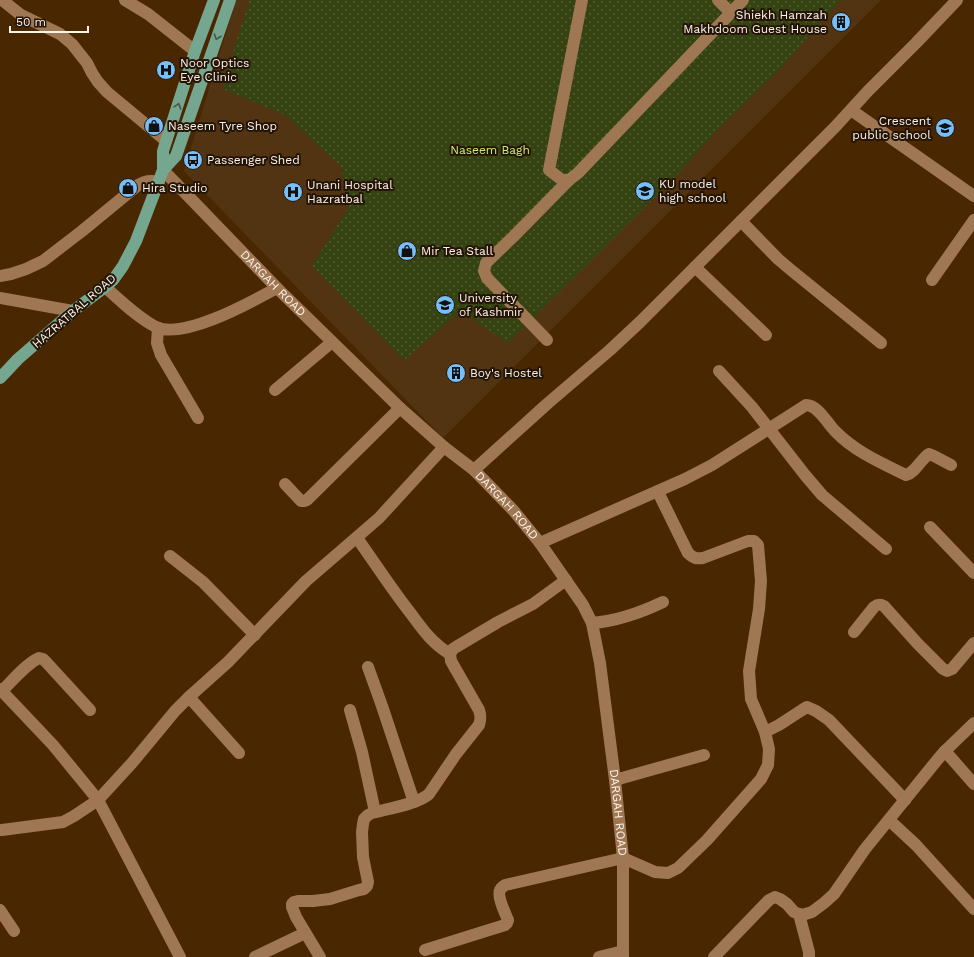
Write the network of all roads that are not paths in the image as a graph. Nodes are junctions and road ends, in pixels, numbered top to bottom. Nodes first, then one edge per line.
1 (2, 0) edge
2 (125, 0) edge
3 (214, 0) edge
4 (230, 0) edge
5 (582, 0) edge
6 (718, 0) edge
7 (742, 0) edge
8 (957, 0) edge
9 (730, 12) junction
10 (195, 51) junction
11 (851, 110) junction
12 (166, 141) junction
13 (163, 170) junction
14 (569, 180) junction
15 (159, 182) junction
16 (974, 196) edge
17 (974, 220) edge
18 (742, 221) junction
19 (695, 267) junction
20 (0, 276) edge
21 (932, 280) dead end
22 (105, 287) junction
23 (277, 288) junction
24 (0, 298) edge
25 (73, 311) junction
26 (158, 328) junction
27 (766, 335) dead end
28 (547, 340) dead end
29 (332, 342) junction
30 (881, 343) dead end
31 (719, 371) dead end
32 (0, 378) edge
33 (275, 390) dead end
34 (400, 408) junction
35 (198, 418) dead end
36 (769, 428) junction
37 (444, 447) junction
38 (951, 465) dead end
39 (474, 470) junction
40 (285, 484) dead end
41 (658, 492) junction
42 (930, 527) dead end
43 (356, 538) junction
44 (540, 543) junction
45 (886, 549) dead end
46 (170, 556) dead end
47 (974, 573) edge
48 (566, 580) junction
49 (663, 602) dead end
50 (592, 623) junction
51 (854, 632) dead end
52 (255, 634) junction
53 (974, 643) edge
54 (450, 654) junction
55 (368, 667) dead end
56 (1, 690) edge
57 (189, 697) junction
58 (90, 710) dead end
59 (350, 710) dead end
60 (974, 723) edge
61 (765, 732) junction
62 (945, 751) junction
63 (239, 752) dead end
64 (704, 755) dead end
65 (615, 780) junction
66 (974, 784) edge
67 (98, 800) junction
68 (905, 800) junction
69 (414, 802) junction
70 (375, 812) junction
71 (889, 820) junction
72 (2, 830) dead end
73 (623, 858) junction
74 (0, 910) edge
75 (974, 910) edge
76 (799, 914) junction
77 (14, 931) dead end
78 (306, 932) junction
79 (425, 950) dead end
80 (623, 954) edge
81 (180, 957) edge
82 (255, 957) edge
83 (320, 957) edge
84 (599, 957) edge
85 (714, 957) edge
86 (809, 957) edge

1 - 12 street
2 - 10 street
3 - 10 main road, HAZRATBAL ROAD
4 -> 13 main road, HAZRATBAL ROAD
5 - 14 street
6 - 9 street
7 - 9 street
8 - 11 street
9 - 14 street
12 -> 10 main road, HAZRATBAL ROAD
11 - 16 street
11 - 18 street
12 - 13 main road, HAZRATBAL ROAD
13 - 15 main road, HAZRATBAL ROAD
13 - 23 street, DARGAH ROAD
14 - 28 street
15 - 20 street
15 - 22 main road, HAZRATBAL ROAD
17 - 21 street
18 - 19 street
18 - 30 street
19 - 27 street
19 - 39 street
22 - 25 main road, HAZRATBAL ROAD
22 - 26 street
23 - 26 street
23 - 29 street, DARGAH ROAD
24 - 25 street
25 - 32 main road, HAZRATBAL ROAD
26 - 35 street
29 - 33 street
29 - 34 street, DARGAH ROAD
31 - 36 street
34 - 37 street, DARGAH ROAD
34 - 40 street
36 - 38 street
36 - 41 street
36 - 45 street
37 - 39 street, DARGAH ROAD
37 - 43 street
39 - 44 street, DARGAH ROAD
41 - 44 street
41 - 61 street
42 - 47 street
43 - 52 street
43 - 54 street
44 - 48 street, DARGAH ROAD
46 - 52 street
48 - 50 street, DARGAH ROAD
48 - 54 street
49 - 50 street
50 - 65 street, DARGAH ROAD
51 - 53 street
52 - 57 street
54 - 69 street
55 - 69 street
56 - 58 street
56 - 67 street
57 - 63 street
57 - 67 street
59 - 70 street
60 - 62 street
61 - 68 street
61 - 73 street
62 - 66 street
62 - 68 street
64 - 65 street
65 - 73 street, DARGAH ROAD
67 - 72 street
67 - 81 street
68 - 71 street
69 - 70 street
70 - 78 street
71 - 75 street
71 - 76 street
73 - 79 street
73 - 80 street, DARGAH ROAD
74 - 77 street
76 - 85 street
76 - 86 street
78 - 82 street
78 - 83 street
80 - 84 street

